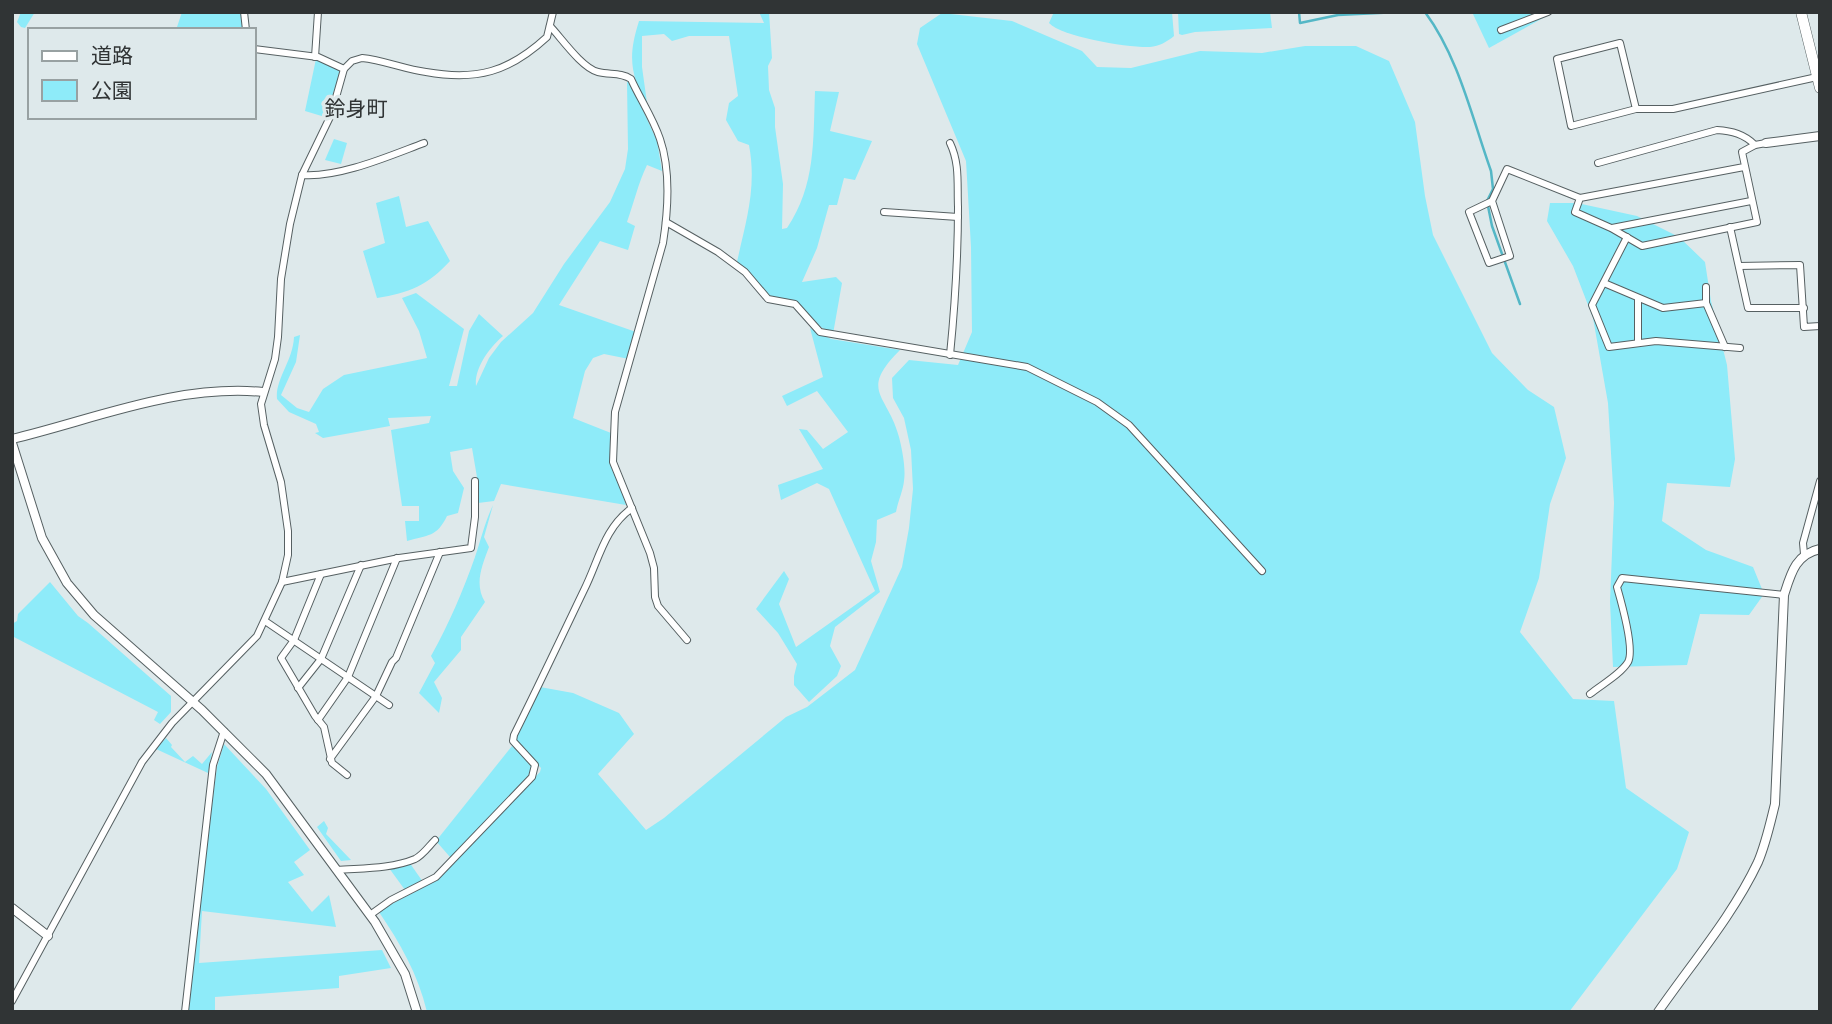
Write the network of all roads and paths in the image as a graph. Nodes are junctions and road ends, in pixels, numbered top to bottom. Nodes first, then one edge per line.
1 (318, 12) edge
2 (553, 12) edge
3 (1549, 12) edge
4 (1801, 12) edge
5 (550, 26) junction
6 (1501, 30) dead end
7 (256, 49) edge
8 (315, 57) junction
9 (1817, 60) edge
10 (344, 69) junction
11 (1818, 83) edge
12 (1636, 109) junction
13 (1820, 136) edge
14 (424, 143) dead end
15 (950, 143) dead end
16 (1766, 143) joint
17 (1755, 145) junction
18 (1598, 163) dead end
19 (1744, 167) junction
20 (302, 175) junction
21 (1580, 198) junction
22 (1492, 201) junction
23 (1751, 201) junction
24 (884, 212) dead end
25 (958, 217) junction
26 (666, 222) junction
27 (1730, 227) junction
28 (1611, 228) junction
29 (1627, 237) junction
30 (1739, 266) junction
31 (1604, 283) junction
32 (1706, 287) dead end
33 (1638, 298) junction
34 (1706, 303) junction
35 (1804, 308) junction
36 (1820, 327) edge
37 (1638, 343) junction
38 (1725, 347) junction
39 (1740, 348) dead end
40 (950, 355) junction
41 (264, 392) junction
42 (12, 441) edge
43 (475, 481) dead end
44 (1820, 481) edge
45 (632, 508) junction
46 (1820, 549) edge
47 (440, 552) junction
48 (1804, 554) junction
49 (397, 558) junction
50 (361, 565) junction
51 (1262, 571) dead end
52 (320, 574) junction
53 (282, 582) junction
54 (1784, 594) junction
55 (265, 621) junction
56 (294, 640) junction
57 (687, 640) dead end
58 (321, 659) junction
59 (348, 677) junction
60 (298, 688) junction
61 (1590, 694) dead end
62 (376, 696) junction
63 (192, 702) junction
64 (389, 705) dead end
65 (318, 720) junction
66 (224, 731) junction
67 (330, 759) junction
68 (347, 775) dead end
69 (435, 840) dead end
70 (337, 870) junction
71 (12, 908) edge
72 (370, 915) junction
73 (48, 936) junction
74 (12, 1001) edge
75 (185, 1012) edge
76 (417, 1012) edge
77 (1658, 1012) edge

1 - 8 street
2 - 5 street
3 - 6 street
4 - 9 main road
5 - 10 street
5 - 26 street
7 - 8 street
8 - 10 street
9 - 11 main road
10 - 20 street
11 - 12 street
12 - 12 street
13 - 16 street
14 - 20 street
15 - 25 street
16 - 17 street
17 - 18 street
17 - 19 street
19 - 21 street
19 - 23 street
20 - 41 street
21 - 22 street
21 - 28 street
22 - 22 street
23 - 27 street
23 - 28 street
24 - 25 street
25 - 40 street
26 - 40 street
26 - 45 street
27 - 29 street
27 - 30 street
28 - 29 street
29 - 31 street
30 - 35 street
30 - 35 street
31 - 33 street
31 - 37 street
32 - 34 street
33 - 34 street
33 - 37 street
34 - 38 street
35 - 36 street
37 - 38 street
38 - 39 street
40 - 51 street
41 - 42 street
41 - 53 street
42 - 63 street
43 - 47 street
44 - 48 street
45 - 57 street
45 - 72 street
46 - 48 street
47 - 49 street
47 - 62 street
48 - 54 street
49 - 50 street
49 - 59 street
50 - 52 street
50 - 58 street
52 - 53 street
52 - 56 street
53 - 55 street
54 - 61 street
54 - 77 street
55 - 56 street
55 - 63 street
56 - 58 street
56 - 60 street
58 - 59 street
58 - 60 street
59 - 62 street
59 - 65 street
60 - 65 street
62 - 64 street
62 - 67 street
63 - 66 street
63 - 73 street
65 - 67 street
66 - 70 street
66 - 75 street
67 - 68 street
69 - 70 street
70 - 72 street
71 - 73 street
72 - 76 street
73 - 74 street

